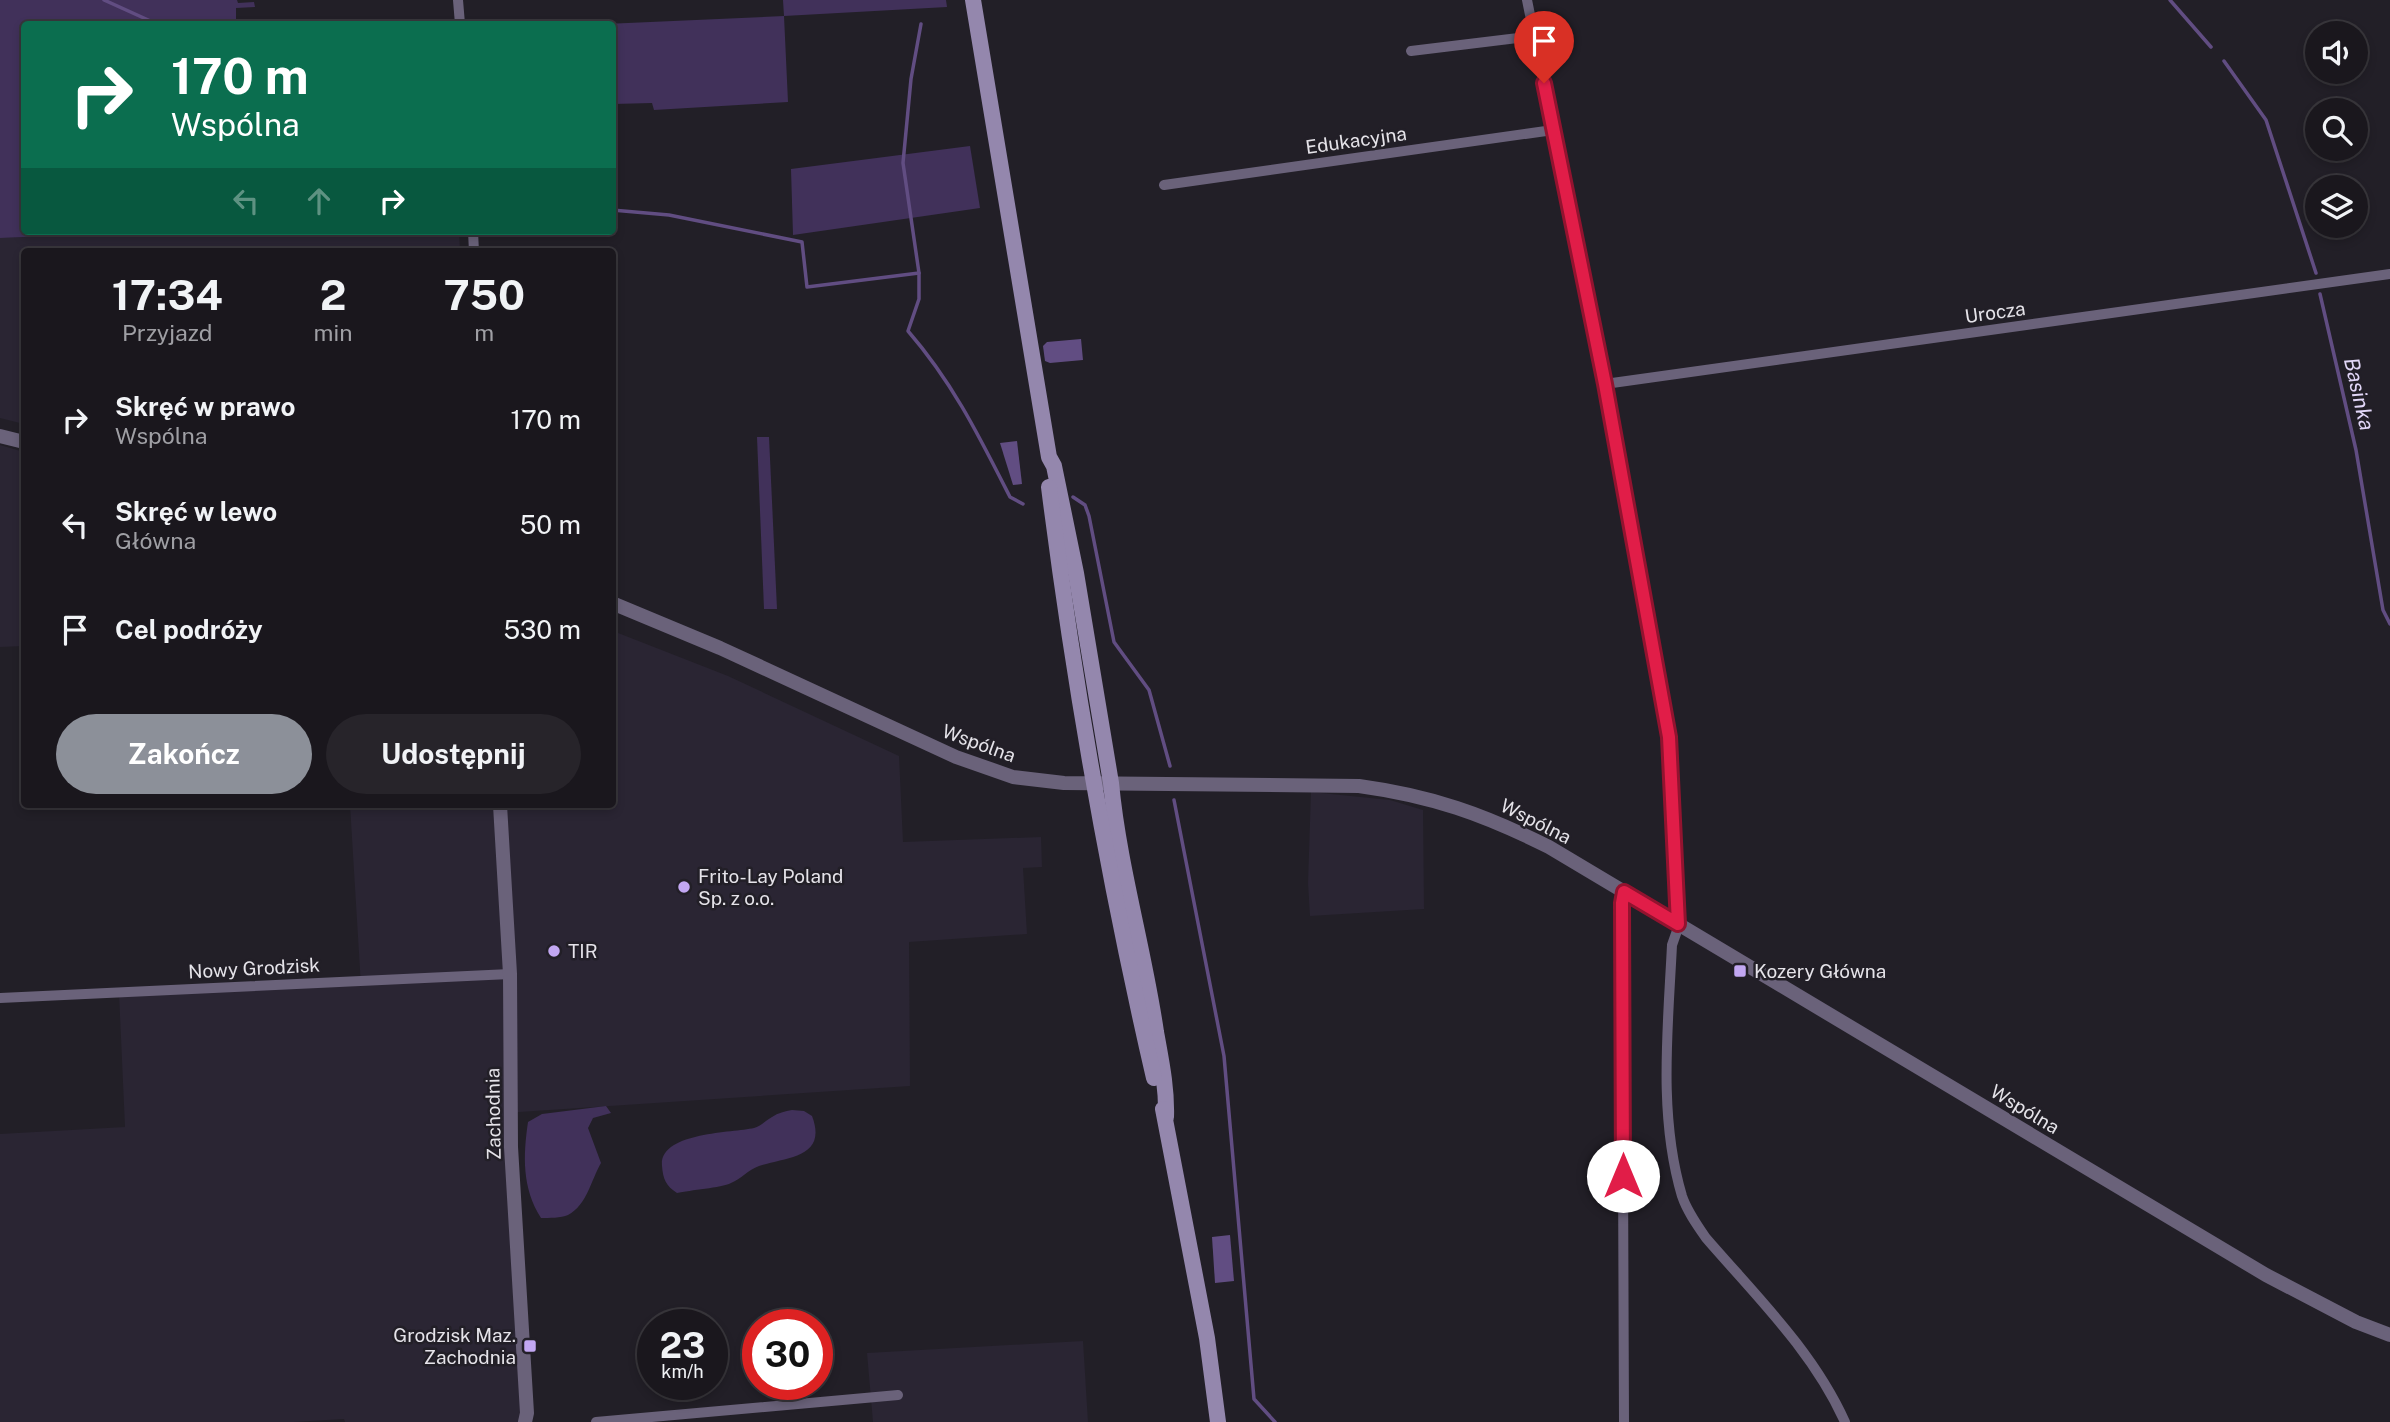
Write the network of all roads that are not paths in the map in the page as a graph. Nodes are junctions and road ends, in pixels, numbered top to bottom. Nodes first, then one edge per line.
1 (458, 0) edge
2 (974, 0) edge
3 (1527, 0) edge
4 (460, 21) edge
5 (1534, 36) junction
6 (1411, 51) dead end
7 (1553, 130) junction
8 (1164, 185) dead end
9 (2390, 274) edge
10 (1605, 384) junction
11 (0, 436) edge
12 (21, 441) edge
13 (616, 605) edge
14 (1103, 783) junction
15 (500, 808) edge
16 (1624, 892) junction
17 (1678, 924) junction
18 (510, 974) junction
19 (0, 998) edge
20 (2390, 1335) edge
21 (898, 1395) dead end
22 (525, 1422) edge
23 (596, 1422) edge
24 (1218, 1422) edge
25 (1623, 1422) edge
26 (1845, 1422) edge

1 - 4 street
2 - 14 main road
3 - 5 street
5 - 6 street
5 - 7 street
7 - 8 street, Edukacyjna
7 - 10 street
9 - 10 street, Urocza
10 - 17 street
11 - 12 street
13 - 14 street, Wspólna
14 - 16 street, Wspólna
14 - 24 main road
15 - 18 street, Zachodnia
16 - 17 street, Wspólna
16 - 25 street
17 - 20 street, Wspólna
17 - 26 street
18 - 19 street, Nowy Grodzisk
18 - 22 street, Zachodnia
21 - 23 street

